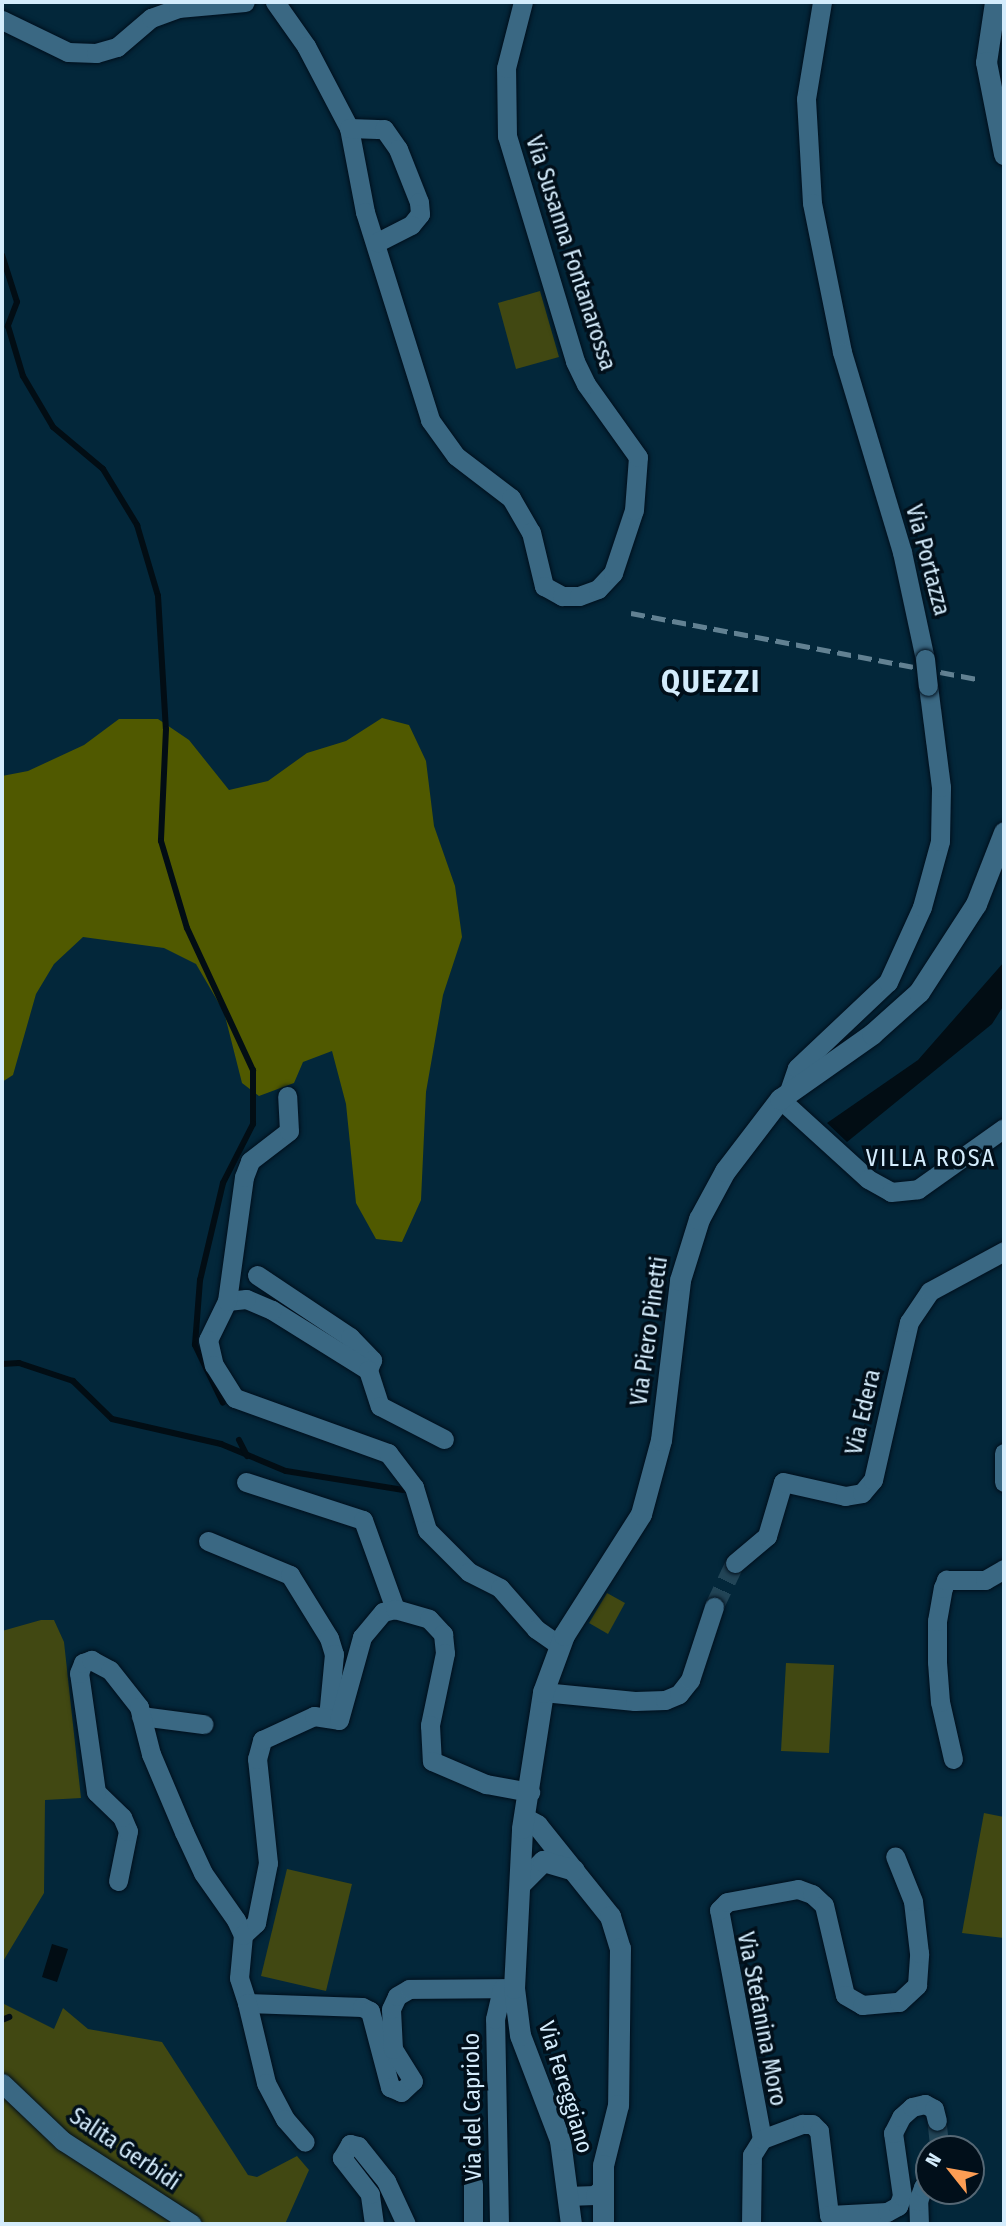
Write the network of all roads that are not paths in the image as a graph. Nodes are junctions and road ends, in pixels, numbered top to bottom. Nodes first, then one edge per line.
1 (245, 2) edge
2 (275, 2) edge
3 (523, 2) edge
4 (822, 2) edge
5 (998, 6) edge
6 (2, 20) edge
7 (349, 128) junction
8 (1004, 153) edge
9 (377, 242) junction
10 (1004, 832) edge
11 (784, 1095) junction
12 (287, 1097) dead end
13 (1004, 1128) edge
14 (1004, 1251) edge
15 (257, 1275) dead end
16 (227, 1301) junction
17 (368, 1370) junction
18 (444, 1439) dead end
19 (1004, 1453) edge
20 (246, 1482) dead end
21 (1004, 1482) edge
22 (208, 1541) dead end
23 (735, 1563) tunnel mouth
24 (1004, 1569) edge
25 (395, 1609) junction
26 (315, 1615) junction
27 (559, 1645) junction
28 (322, 1665) dead end
29 (542, 1692) junction
30 (696, 1693) dead end
31 (141, 1716) junction
32 (328, 1718) junction
33 (202, 1724) dead end
34 (953, 1759) dead end
35 (530, 1792) junction
36 (526, 1819) junction
37 (895, 1856) dead end
38 (574, 1870) junction
39 (118, 1881) dead end
40 (522, 1882) junction
41 (243, 1935) junction
42 (508, 1988) junction
43 (247, 2003) junction
44 (2, 2083) edge
45 (937, 2121) dead end
46 (762, 2139) junction
47 (305, 2142) dead end
48 (473, 2184) dead end
49 (603, 2187) junction
50 (567, 2196) junction
51 (918, 2205) edge
52 (192, 2224) edge
53 (374, 2224) edge
54 (406, 2224) edge
55 (473, 2224) edge
56 (499, 2224) edge
57 (571, 2224) edge
58 (603, 2224) edge
59 (751, 2224) edge
60 (919, 2224) edge

1 - 6 street
2 - 7 street, Via Susanna Fontanarossa
3 - 9 street, Via Susanna Fontanarossa
4 - 11 street, Via Portazza, bridge
5 - 8 street
7 - 9 street, Via Susanna Fontanarossa
7 - 9 street
10 - 11 street, Via Piero Pinetti
11 - 13 street
11 - 27 street, Via Piero Pinetti
12 - 16 street
14 - 23 street, Via Edera
15 - 17 street
16 - 17 street
16 - 27 street
17 - 18 street
19 - 21 street
20 - 25 street
22 - 26 street
24 - 34 street
25 - 32 street
25 - 35 street
26 - 28 street
26 - 32 street
27 - 29 street, Via Piero Pinetti
29 - 30 street
29 - 35 street, Via Fereggiano
31 - 33 street
31 - 39 street
31 - 41 street
32 - 41 street
35 - 36 street, Via Fereggiano
36 - 38 street
36 - 40 street, Via Fereggiano
37 - 46 street, Via Stefanina Moro
38 - 40 street
38 - 49 street
40 - 42 street, Via Fereggiano
41 - 43 street
42 - 43 street
42 - 50 street, Via Fereggiano
42 - 56 street, Via del Capriolo
43 - 47 street
44 - 52 street, Salita Gerbidi
45 - 46 street, Via Stefanina Moro
46 - 59 street, Via Stefanina Moro
48 - 55 street, Via del Capriolo
49 - 50 street
49 - 58 street
50 - 57 street, Via Fereggiano
51 - 60 street
53 - 54 street

